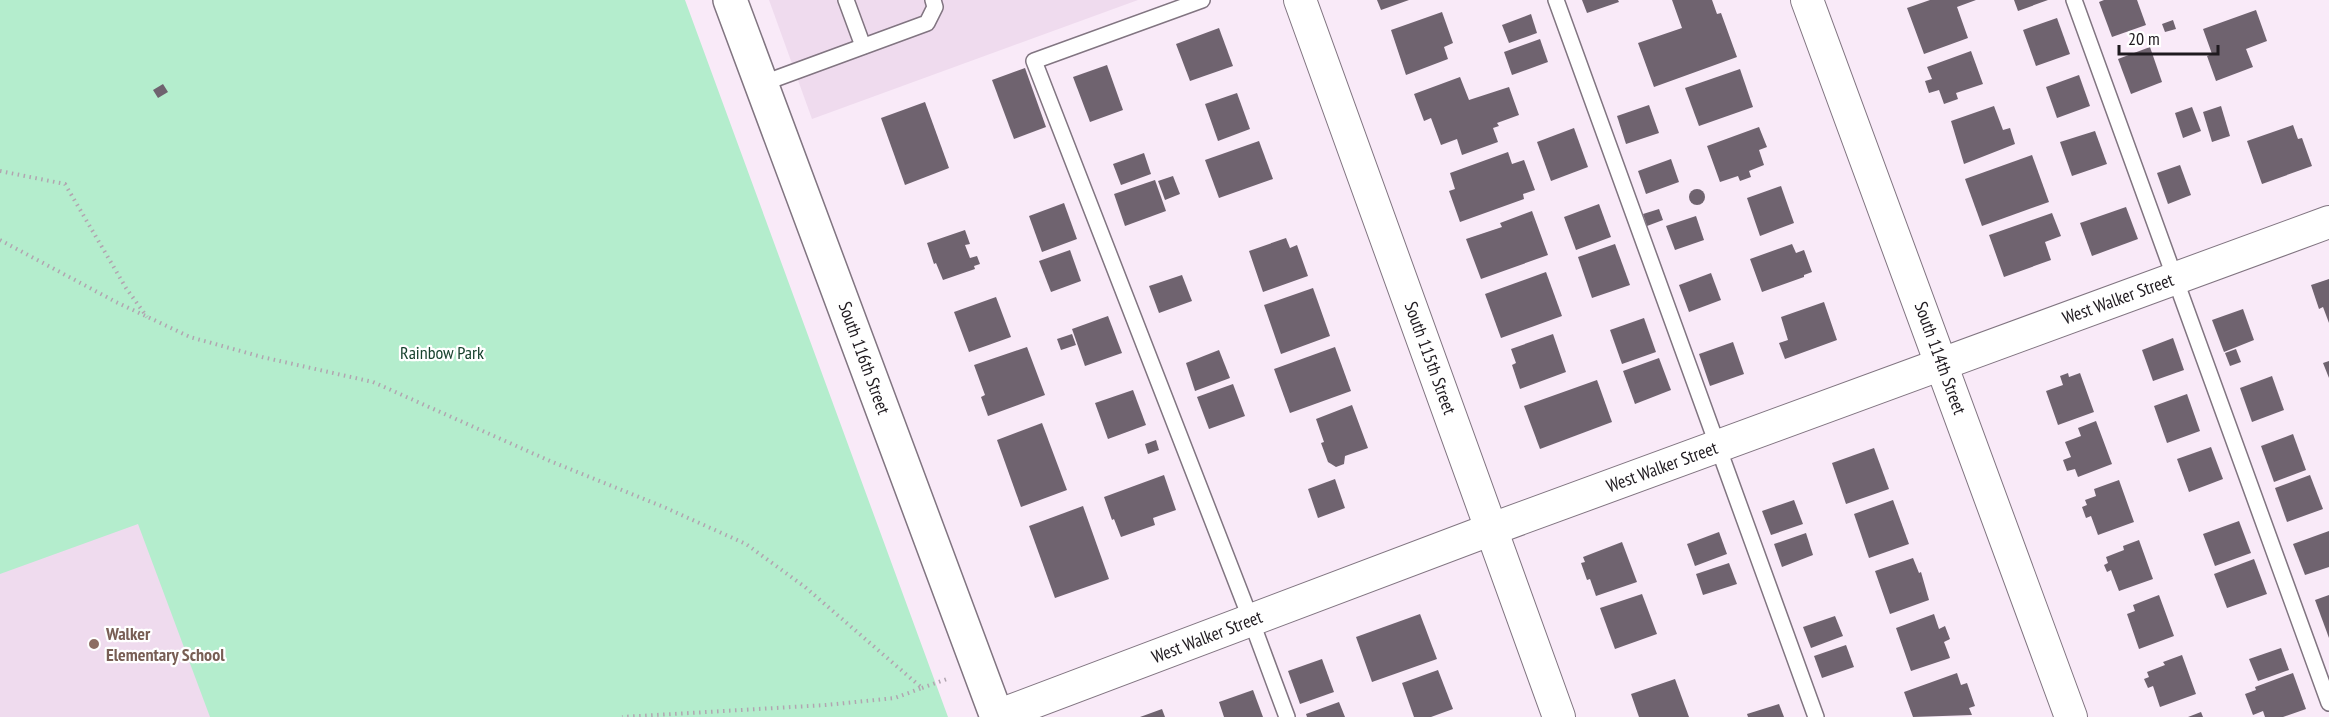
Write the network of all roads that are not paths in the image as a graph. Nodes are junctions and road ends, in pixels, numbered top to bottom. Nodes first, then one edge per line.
1 (730, 0) edge
2 (846, 0) edge
3 (933, 0) edge
4 (1202, 0) edge
5 (1300, 0) edge
6 (1556, 0) edge
7 (1807, 0) edge
8 (2074, 0) edge
9 (863, 46) junction
10 (761, 84) junction
11 (2329, 222) edge
12 (2175, 279) junction
13 (1943, 364) junction
14 (1719, 446) junction
15 (1492, 529) junction
16 (1251, 620) junction
17 (2329, 704) edge
18 (997, 716) edge
19 (1287, 717) edge
20 (1559, 717) edge
21 (1816, 717) edge
22 (2071, 717) edge

1 - 10 street, South 116th Street
2 - 9 lane
3 - 9 lane
4 - 16 lane
5 - 15 street, South 115th Street
6 - 14 lane
7 - 13 street, South 114th Street
8 - 12 lane
9 - 10 lane
10 - 18 street, South 116th Street
11 - 12 street, West Walker Street
12 - 13 street, West Walker Street
12 - 17 lane
13 - 14 street, West Walker Street
13 - 22 street, South 114th Street
14 - 15 street, West Walker Street
14 - 21 lane
15 - 16 street, West Walker Street
15 - 20 street, South 115th Street
16 - 18 street, West Walker Street
16 - 19 lane

